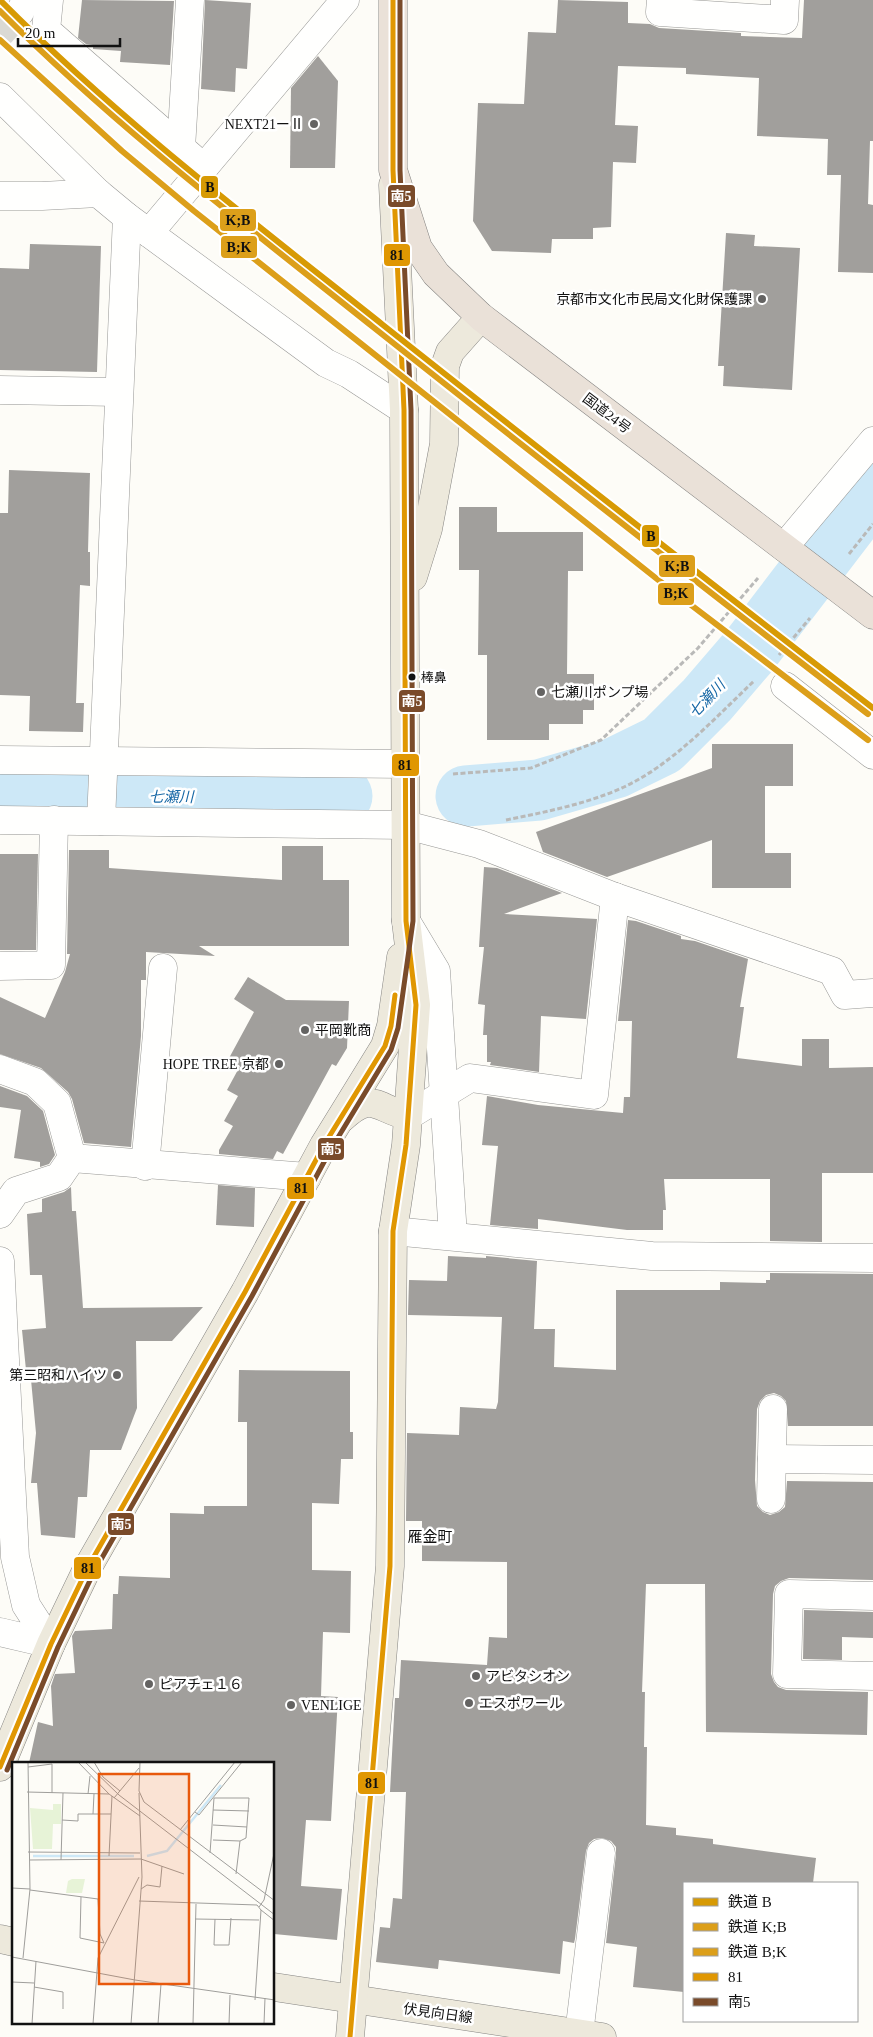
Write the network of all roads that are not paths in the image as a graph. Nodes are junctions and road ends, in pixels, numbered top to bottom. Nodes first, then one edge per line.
1 (49, 0) edge
2 (190, 0) edge
3 (345, 0) edge
4 (393, 0) edge
5 (661, 0) edge
6 (785, 0) edge
7 (0, 97) edge
8 (181, 148) junction
9 (204, 168) junction
10 (393, 170) junction
11 (98, 193) junction
12 (0, 196) edge
13 (127, 217) junction
14 (149, 233) junction
15 (481, 317) junction
16 (0, 390) edge
17 (119, 392) junction
18 (404, 410) junction
19 (873, 441) edge
20 (789, 551) junction
21 (405, 602) junction
22 (873, 615) edge
23 (785, 686) dead end
24 (873, 755) edge
25 (0, 760) edge
26 (405, 764) junction
27 (102, 793) junction
28 (0, 820) edge
29 (54, 820) junction
30 (406, 825) junction
31 (615, 896) junction
32 (406, 921) junction
33 (0, 966) edge
34 (163, 968) dead end
35 (873, 993) edge
36 (0, 1069) edge
37 (446, 1093) junction
38 (408, 1116) junction
39 (341, 1119) junction
40 (72, 1158) junction
41 (145, 1166) junction
42 (307, 1177) junction
43 (0, 1214) edge
44 (393, 1231) junction
45 (453, 1236) junction
46 (873, 1258) edge
47 (0, 1262) edge
48 (774, 1408) dead end
49 (772, 1459) junction
50 (873, 1460) edge
51 (771, 1499) dead end
52 (873, 1596) edge
53 (0, 1632) edge
54 (51, 1644) junction
55 (873, 1676) edge
56 (0, 1767) edge
57 (601, 1853) dead end
58 (275, 1987) edge
59 (354, 2001) junction
60 (590, 2035) edge
61 (350, 2037) edge

1 - 8 street
2 - 8 street
3 - 9 street
4 - 10 highway, 国道24号
5 - 6 street
7 - 11 street
8 - 9 street
9 - 14 street
10 - 15 highway, 国道24号
10 - 18 main road
11 - 12 street
11 - 13 street
13 - 14 street
13 - 17 street
14 - 18 street
15 - 20 highway, 国道24号
15 - 21 main road
16 - 17 street
17 - 27 street
18 - 21 main road
19 - 20 street
20 - 22 highway, 国道24号
21 - 26 main road
23 - 24 street
25 - 27 street
26 - 27 street
26 - 30 main road
27 - 29 street
27 - 30 street
28 - 29 street
29 - 33 street
30 - 31 street
30 - 32 main road
31 - 35 street
31 - 37 street
32 - 37 street
32 - 38 main road
32 - 39 main road
34 - 41 street
36 - 40 street
37 - 38 street
37 - 45 street
38 - 39 main road
38 - 44 main road
39 - 42 main road
40 - 41 street
40 - 43 street
41 - 42 street
42 - 54 main road
44 - 45 street
44 - 59 main road
45 - 46 street
47 - 54 street
48 - 49 street
49 - 50 street
49 - 51 street
52 - 55 street
53 - 54 street
54 - 56 main road
57 - 60 street
58 - 59 main road, 伏見向日線
59 - 60 main road, 伏見向日線
59 - 61 main road

